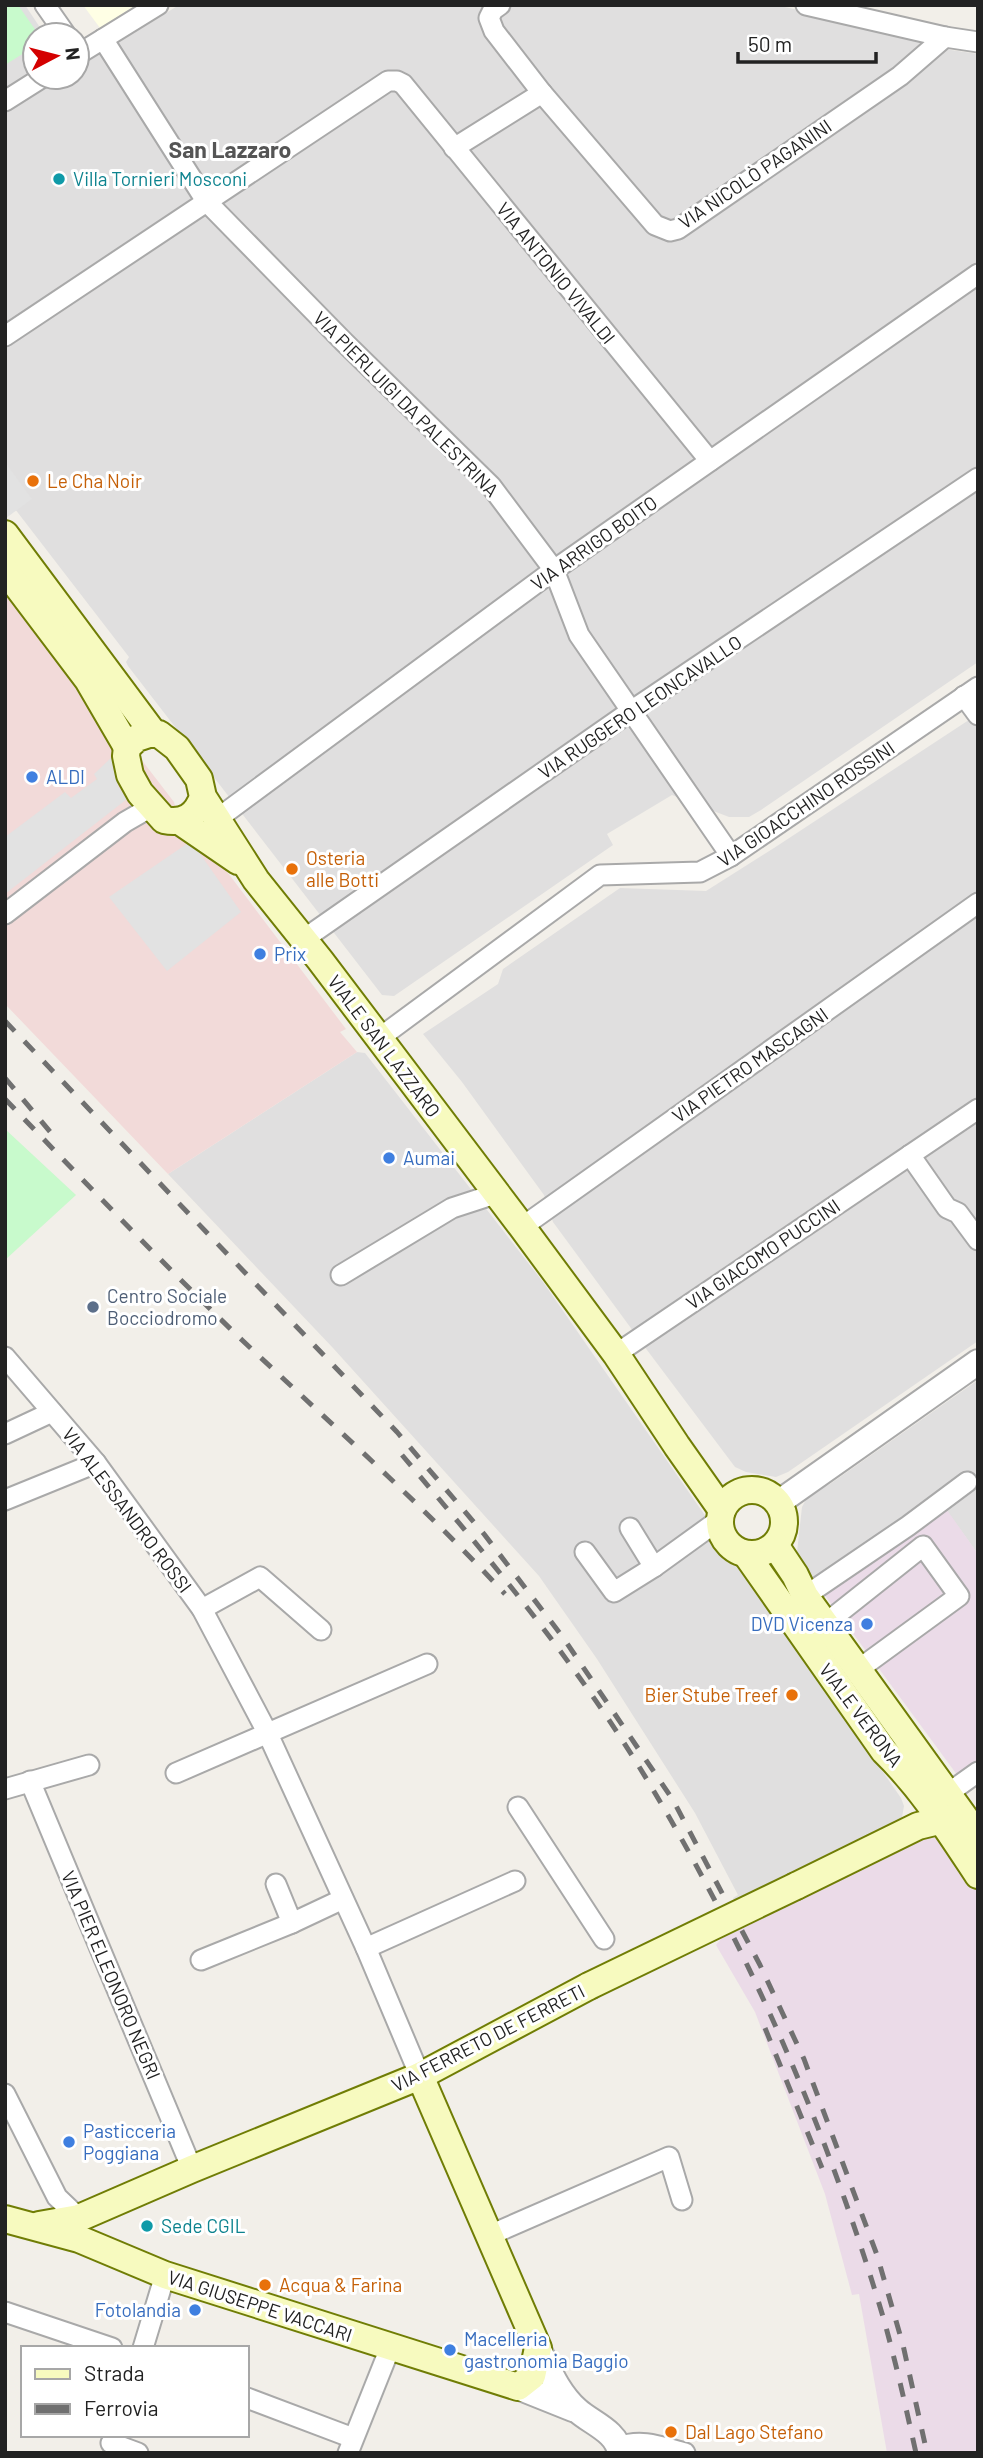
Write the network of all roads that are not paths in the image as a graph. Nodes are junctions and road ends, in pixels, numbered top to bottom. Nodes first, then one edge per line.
1 (45, 5) edge
2 (158, 5) edge
3 (500, 5) edge
4 (806, 5) edge
5 (56, 21) edge
6 (944, 37) junction
7 (103, 39) junction
8 (978, 41) edge
9 (91, 46) edge
10 (21, 91) edge
11 (542, 93) junction
12 (5, 101) edge
13 (454, 148) junction
14 (206, 201) junction
15 (978, 274) edge
16 (5, 336) edge
17 (710, 461) junction
18 (978, 478) edge
19 (5, 534) edge
20 (5, 570) edge
21 (554, 570) junction
22 (971, 692) edge
23 (631, 712) junction
24 (978, 715) edge
25 (154, 734) junction
26 (127, 747) junction
27 (146, 800) junction
28 (210, 808) junction
29 (181, 822) junction
30 (731, 856) junction
31 (246, 866) junction
32 (978, 903) edge
33 (5, 914) edge
34 (304, 939) junction
35 (378, 1039) junction
36 (978, 1109) edge
37 (910, 1155) junction
38 (495, 1194) junction
39 (522, 1227) junction
40 (978, 1240) edge
41 (341, 1275) dead end
42 (616, 1354) junction
43 (5, 1357) edge
44 (978, 1362) edge
45 (52, 1412) junction
46 (5, 1434) edge
47 (96, 1463) junction
48 (967, 1482) dead end
49 (5, 1500) edge
50 (778, 1503) junction
51 (725, 1508) junction
52 (630, 1528) dead end
53 (775, 1545) junction
54 (585, 1552) dead end
55 (746, 1555) junction
56 (654, 1567) junction
57 (805, 1596) junction
58 (202, 1609) junction
59 (826, 1623) junction
60 (321, 1630) dead end
61 (427, 1664) dead end
62 (859, 1669) junction
63 (267, 1732) junction
64 (884, 1751) junction
65 (89, 1765) dead end
66 (978, 1772) edge
67 (176, 1773) dead end
68 (30, 1781) junction
69 (5, 1789) edge
70 (518, 1807) dead end
71 (945, 1807) junction
72 (978, 1838) edge
73 (881, 1844) junction
74 (977, 1875) edge
75 (515, 1881) dead end
76 (276, 1884) dead end
77 (343, 1899) junction
78 (292, 1923) junction
79 (604, 1939) dead end
80 (366, 1948) junction
81 (201, 1960) dead end
82 (420, 2076) junction
83 (5, 2094) edge
84 (192, 2169) junction
85 (682, 2200) dead end
86 (5, 2219) edge
87 (79, 2229) junction
88 (490, 2235) junction
89 (164, 2275) junction
90 (5, 2312) edge
91 (106, 2346) edge
92 (144, 2346) edge
93 (390, 2348) junction
94 (538, 2348) junction
95 (518, 2387) junction
96 (248, 2398) edge
97 (577, 2410) junction
98 (110, 2444) edge
99 (351, 2445) edge
100 (619, 2450) edge
101 (138, 2453) edge
102 (685, 2453) edge

1 - 5 street
2 - 7 street
3 - 11 street, VIA NICOLÒ PAGANINI
4 - 6 street
6 - 8 street
6 - 11 street, VIA NICOLÒ PAGANINI
7 - 9 street
7 - 14 street, VIA PIERLUIGI DA PALESTRINA
10 - 12 street
11 - 13 street
13 - 14 street, VIA ANTONIO VIVALDI
13 - 17 street, VIA ANTONIO VIVALDI
14 - 16 street
14 - 21 street, VIA PIERLUIGI DA PALESTRINA
15 - 17 street, VIA ARRIGO BOITO
17 - 21 street, VIA ARRIGO BOITO
18 - 23 street, VIA RUGGERO LEONCAVALLO
19 - 25 main road, VIALE SAN LAZZARO
20 - 26 main road
21 - 23 street, VIA PIERLUIGI DA PALESTRINA
21 - 28 street, VIA ARRIGO BOITO
22 - 24 street
22 - 30 street, VIA GIOACCHINO ROSSINI
23 - 30 street, VIA PIERLUIGI DA PALESTRINA
23 - 34 street, VIA RUGGERO LEONCAVALLO
25 - 26 main road
25 - 28 main road, VIALE SAN LAZZARO
26 - 27 main road
27 - 29 main road, VIALE SAN LAZZARO
27 - 33 street
28 - 29 main road
28 - 31 main road, VIALE SAN LAZZARO
29 - 31 main road, VIALE SAN LAZZARO
30 - 35 street, VIA GIOACCHINO ROSSINI
31 - 34 main road, VIALE SAN LAZZARO
32 - 39 street, VIA PIETRO MASCAGNI
34 - 35 main road, VIALE SAN LAZZARO
35 - 38 main road, VIALE SAN LAZZARO
36 - 37 street, VIA GIACOMO PUCCINI
37 - 40 street
37 - 42 street, VIA GIACOMO PUCCINI
38 - 39 main road, VIALE SAN LAZZARO
38 - 41 street
39 - 42 main road, VIALE SAN LAZZARO
42 - 51 main road, VIALE SAN LAZZARO
43 - 45 street, VIA ALESSANDRO ROSSI
44 - 50 street
45 - 46 street, VIA ALESSANDRO ROSSI
45 - 47 street, VIA ALESSANDRO ROSSI
47 - 49 street
47 - 58 street, VIA ALESSANDRO ROSSI
48 - 57 street
50 - 51 main road
50 - 53 main road
51 - 55 main road
51 - 56 street
52 - 56 street
53 - 55 main road
53 - 57 main road, VIALE VERONA
54 - 56 street
55 - 64 main road, VIALE VERONA
57 - 59 main road, VIALE VERONA
58 - 60 street, VIA ALESSANDRO ROSSI
58 - 63 street, VIA ALESSANDRO ROSSI
59 - 62 main road, VIALE VERONA
59 - 62 street, VIALE VERONA
61 - 63 street
62 - 71 main road, VIALE VERONA
63 - 67 street
63 - 77 street, VIA ALESSANDRO ROSSI
64 - 71 main road, VIALE VERONA
64 - 73 main road, VIA FERRETO DE FERRETI
65 - 68 street
66 - 71 street
68 - 69 street
68 - 84 street, VIA PIER ELEONORO NEGRI
70 - 79 street
71 - 72 main road
71 - 73 main road, VIA FERRETO DE FERRETI
71 - 74 main road, VIALE VERONA
73 - 74 main road, VIALE VERONA
73 - 82 main road, VIA FERRETO DE FERRETI, bridge
75 - 80 street
76 - 78 street
77 - 78 street
77 - 80 street, VIA ALESSANDRO ROSSI
78 - 81 street
80 - 82 street, VIA ALESSANDRO ROSSI
82 - 84 main road, VIA FERRETO DE FERRETI
82 - 88 main road, VIA ALESSANDRO ROSSI
83 - 87 street
84 - 87 main road, VIA FERRETO DE FERRETI
85 - 88 street
86 - 87 main road, VIA FERRETO DE FERRETI
87 - 89 main road, VIA GIUSEPPE VACCARI
88 - 94 main road, VIA ALESSANDRO ROSSI
89 - 92 street
89 - 93 main road, VIA GIUSEPPE VACCARI
90 - 91 street
93 - 95 main road, VIA GIUSEPPE VACCARI
93 - 99 street
94 - 95 main road
94 - 97 street
95 - 97 street
96 - 99 street
97 - 100 street
98 - 101 street
100 - 102 street

